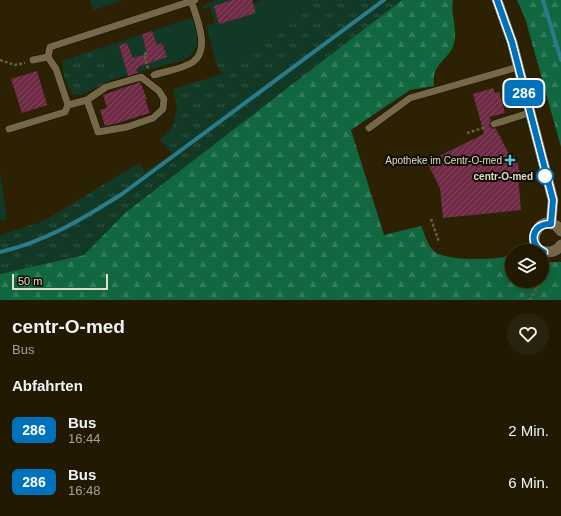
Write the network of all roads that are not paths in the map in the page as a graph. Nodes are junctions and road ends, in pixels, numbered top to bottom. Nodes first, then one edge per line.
1 (193, 0) edge
2 (497, 0) edge
3 (48, 57) junction
4 (33, 60) road end
5 (518, 67) junction
6 (154, 75) road end
7 (87, 100) junction
8 (68, 105) junction
9 (529, 113) junction
10 (494, 124) road end
11 (369, 128) dead end
12 (9, 129) dead end
13 (551, 224) junction
14 (561, 231) edge
15 (561, 245) edge

1 - 3 lane
1 - 6 lane
2 - 5 street
3 - 4 lane
3 - 8 lane
5 - 9 street
5 - 11 lane
7 - 7 lane
7 - 8 lane
8 - 12 lane
9 - 10 lane
9 - 13 street
13 - 14 street
13 - 15 street

